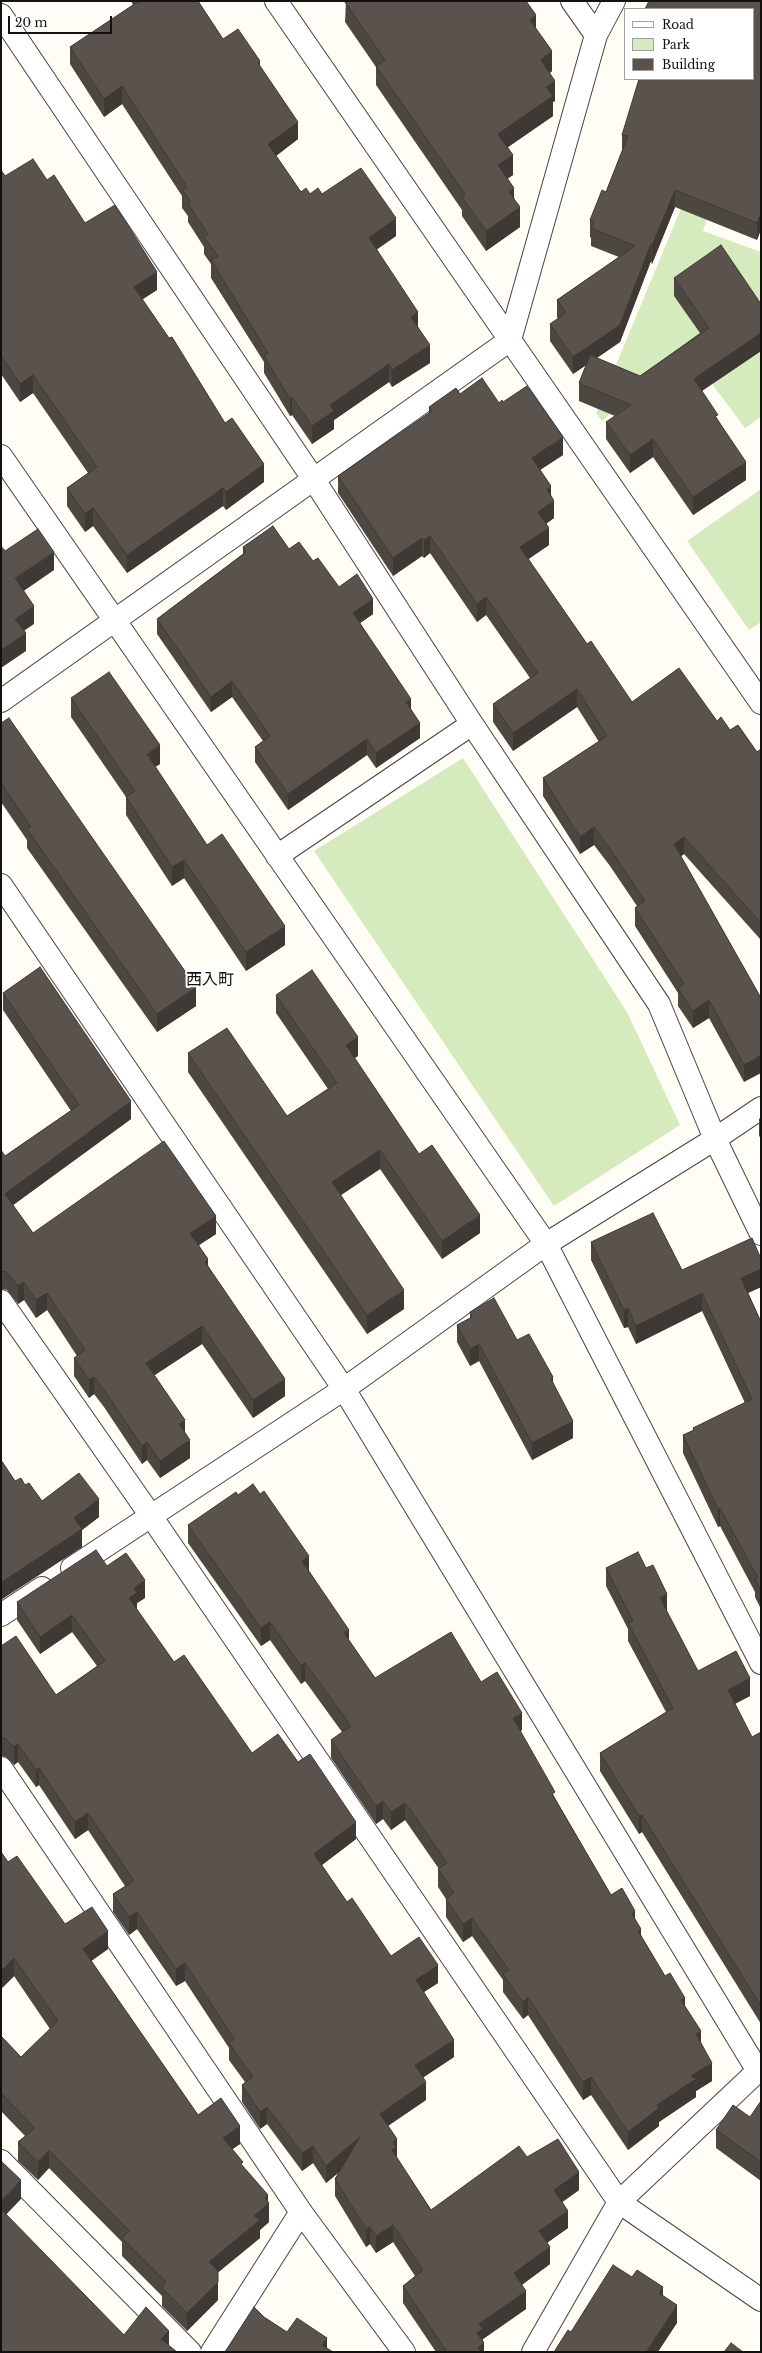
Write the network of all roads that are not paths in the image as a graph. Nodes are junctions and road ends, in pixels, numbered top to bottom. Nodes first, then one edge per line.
1 (276, 1) edge
2 (572, 1) edge
3 (614, 1) edge
4 (1, 15) edge
5 (596, 35) junction
6 (510, 340) junction
7 (1, 456) edge
8 (314, 480) junction
9 (115, 622) junction
10 (1, 701) edge
11 (761, 704) edge
12 (472, 724) junction
13 (277, 856) junction
14 (1, 886) edge
15 (761, 1108) edge
16 (715, 1140) junction
17 (761, 1234) edge
18 (546, 1244) junction
19 (1, 1301) edge
20 (344, 1389) junction
21 (151, 1516) junction
22 (1, 1615) edge
23 (761, 1663) edge
24 (1, 1768) edge
25 (760, 2069) edge
26 (1, 2161) edge
27 (619, 2202) junction
28 (301, 2212) junction
29 (761, 2300) edge
30 (190, 2352) edge
31 (212, 2352) edge
32 (404, 2352) edge
33 (534, 2352) edge

1 - 6 street
2 - 5 street
3 - 5 street
4 - 8 street
5 - 6 street
6 - 8 street
6 - 11 street
7 - 9 street
8 - 9 street
8 - 12 street
9 - 10 street
9 - 13 street
12 - 13 street
12 - 16 street
13 - 18 street
14 - 20 street
15 - 16 street
16 - 17 street
16 - 18 street
18 - 20 street
18 - 23 street
19 - 21 street
20 - 21 street
20 - 25 street
21 - 22 street
21 - 27 street
24 - 28 street
25 - 27 street
26 - 30 street
27 - 29 street
27 - 33 street
28 - 31 street
28 - 32 street

